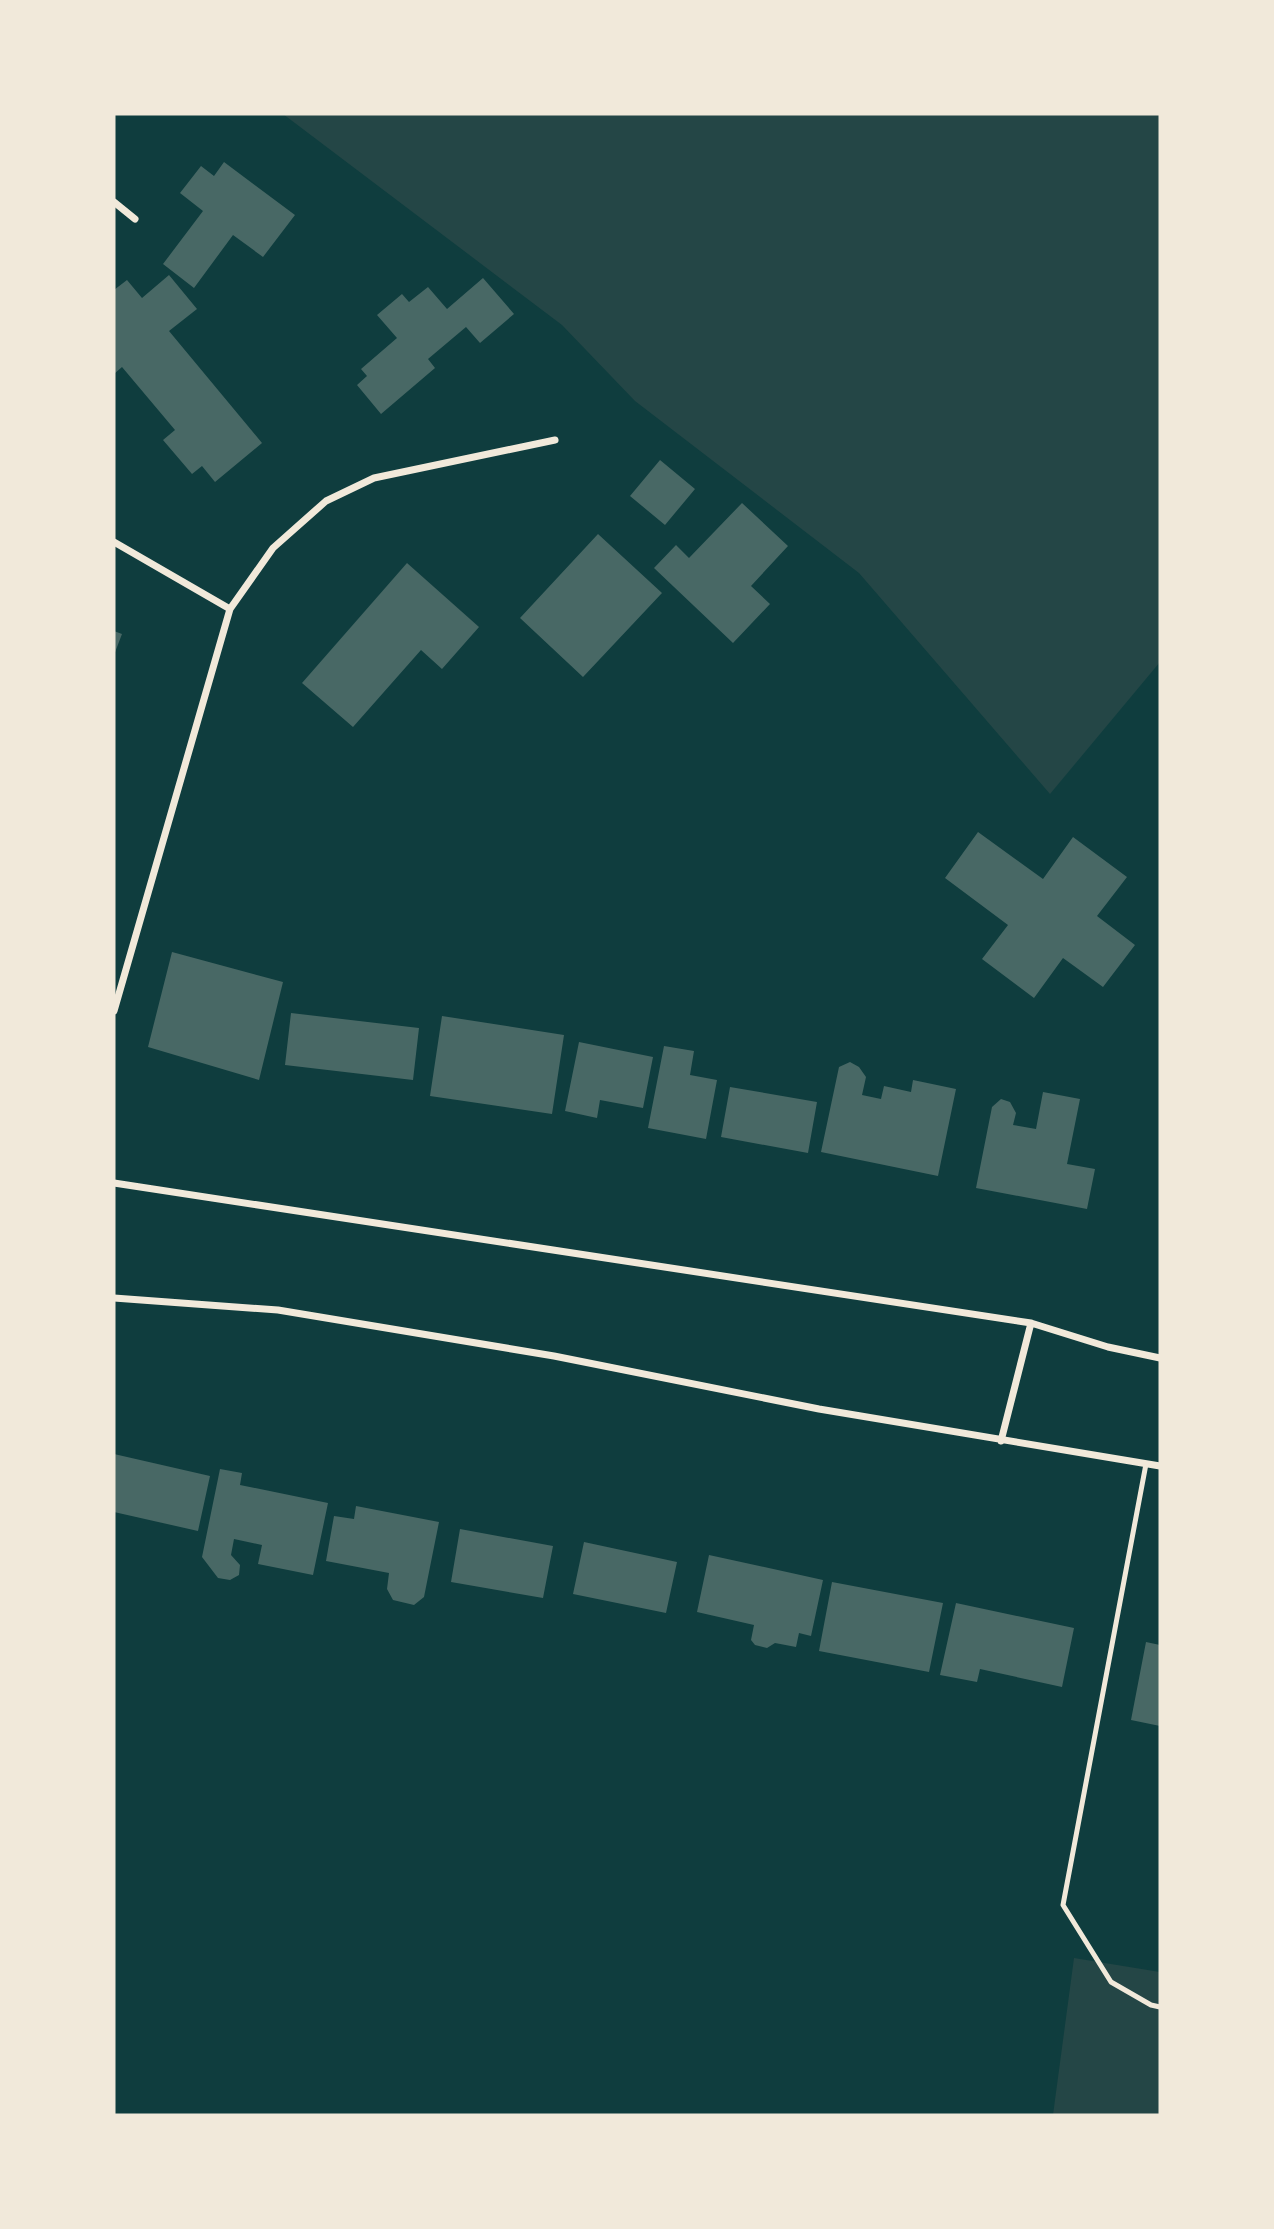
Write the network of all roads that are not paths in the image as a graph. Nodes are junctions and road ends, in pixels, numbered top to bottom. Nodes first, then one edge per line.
1 (114, 202) edge
2 (135, 219) dead end
3 (555, 440) dead end
4 (114, 542) edge
5 (230, 609) junction
6 (114, 1011) edge
7 (114, 1183) edge
8 (114, 1298) edge
9 (1031, 1322) junction
10 (1160, 1358) edge
11 (1001, 1441) junction
12 (1146, 1464) junction
13 (1160, 1466) edge
14 (1160, 2007) edge

1 - 2 street
3 - 5 street
4 - 5 street
5 - 6 street
7 - 9 street
8 - 11 street
9 - 10 street
9 - 11 street
11 - 12 street
12 - 13 street
12 - 14 lane

